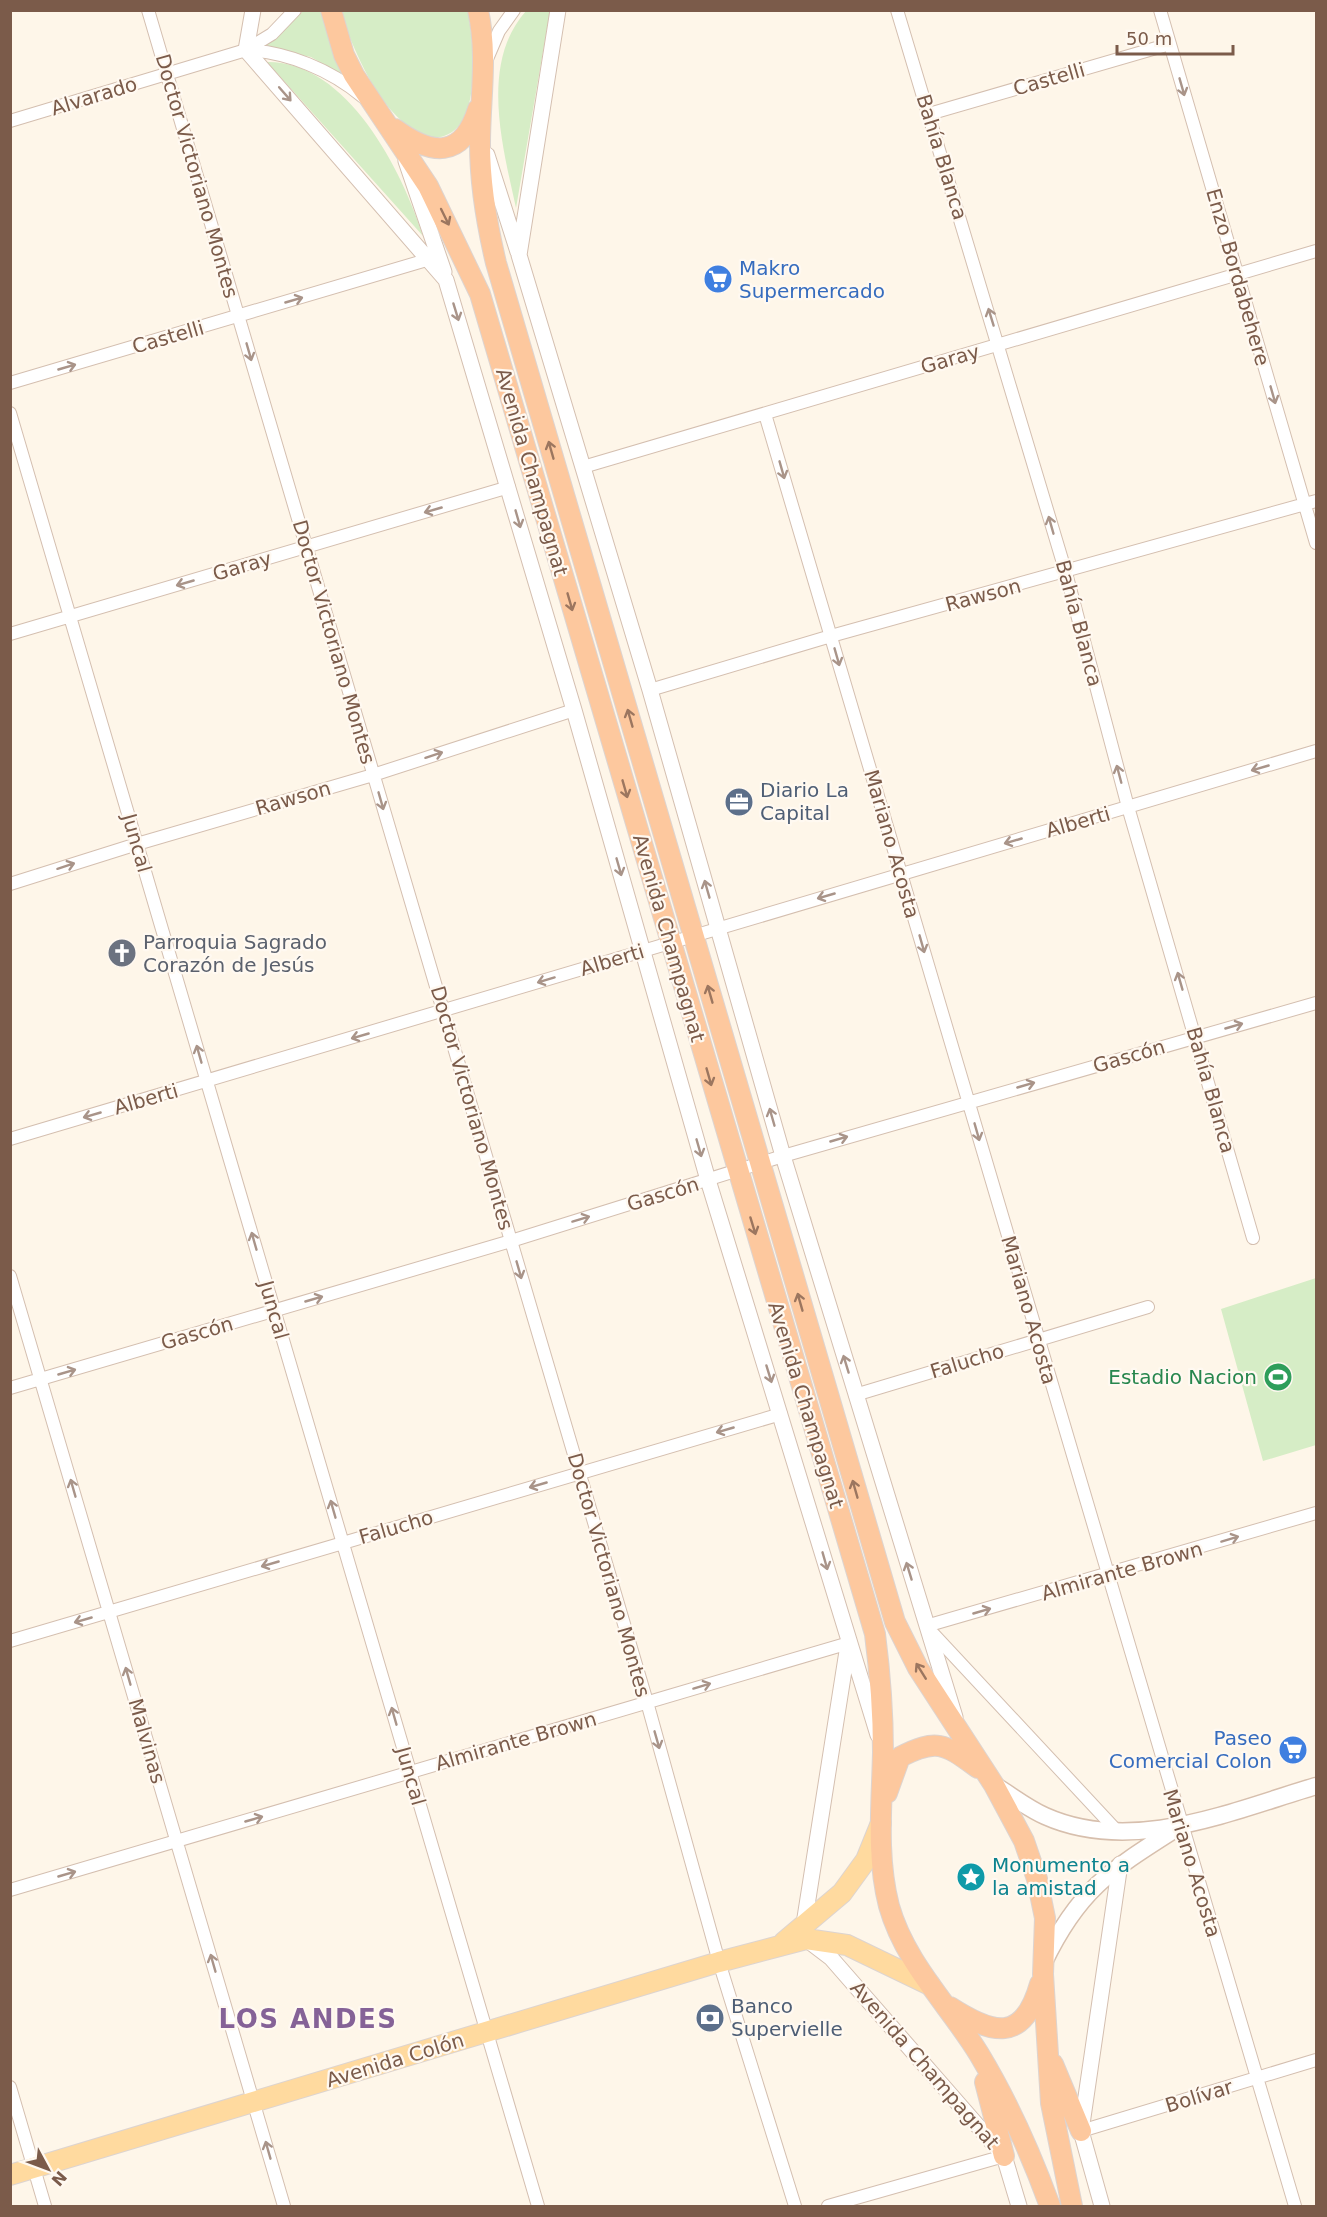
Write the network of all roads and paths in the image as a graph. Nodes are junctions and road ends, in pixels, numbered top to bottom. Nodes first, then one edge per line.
1 (148, 10) edge
2 (253, 10) edge
3 (295, 10) edge
4 (331, 10) edge
5 (478, 10) edge
6 (514, 10) edge
7 (558, 10) edge
8 (897, 10) edge
9 (1160, 10) edge
10 (1170, 44) junction
11 (246, 50) junction
12 (484, 69) junction
13 (167, 75) junction
14 (482, 91) junction
15 (378, 111) junction
16 (929, 114) junction
17 (10, 121) edge
18 (480, 127) junction
19 (400, 144) junction
20 (1317, 251) edge
21 (519, 255) junction
22 (430, 259) junction
23 (1238, 274) junction
24 (446, 280) junction
25 (238, 316) junction
26 (999, 345) junction
27 (10, 383) edge
28 (10, 413) edge
29 (765, 414) junction
30 (583, 467) junction
31 (509, 487) junction
32 (1311, 503) edge
33 (1317, 543) edge
34 (306, 547) junction
35 (1066, 573) junction
36 (70, 617) junction
37 (10, 634) edge
38 (831, 636) junction
39 (650, 690) junction
40 (574, 710) junction
41 (1317, 751) edge
42 (373, 775) junction
43 (1128, 807) junction
44 (137, 844) junction
45 (901, 874) junction
46 (10, 884) edge
47 (718, 928) junction
48 (693, 935) junction
49 (670, 942) junction
50 (642, 950) junction
51 (1317, 1003) edge
52 (443, 1011) junction
53 (1196, 1037) junction
54 (207, 1081) junction
55 (968, 1101) junction
56 (10, 1139) edge
57 (783, 1156) junction
58 (759, 1163) junction
59 (737, 1170) junction
60 (708, 1180) junction
61 (1254, 1238) dead end
62 (511, 1241) junction
63 (10, 1276) edge
64 (1148, 1307) dead end
65 (274, 1311) junction
66 (1037, 1340) junction
67 (41, 1380) junction
68 (10, 1388) edge
69 (855, 1395) junction
70 (781, 1414) junction
71 (579, 1473) junction
72 (1317, 1513) edge
73 (343, 1543) junction
74 (1108, 1575) junction
75 (109, 1612) junction
76 (926, 1626) junction
77 (10, 1641) edge
78 (849, 1642) junction
79 (646, 1702) junction
80 (959, 1729) junction
81 (883, 1750) junction
82 (410, 1772) junction
83 (990, 1779) junction
84 (1317, 1786) edge
85 (881, 1816) junction
86 (1181, 1826) junction
87 (1117, 1831) junction
88 (177, 1841) junction
89 (1120, 1864) junction
90 (10, 1890) edge
91 (805, 1931) junction
92 (719, 1962) junction
93 (1043, 1968) junction
94 (930, 1985) junction
95 (942, 2002) junction
96 (486, 2031) junction
97 (1048, 2051) junction
98 (978, 2053) junction
99 (1317, 2060) edge
100 (1257, 2078) junction
101 (10, 2087) edge
102 (254, 2104) junction
103 (1081, 2131) junction
104 (1004, 2156) junction
105 (34, 2167) junction
106 (10, 2175) edge
107 (45, 2206) edge
108 (284, 2206) edge
109 (538, 2206) edge
110 (795, 2206) edge
111 (828, 2206) edge
112 (1019, 2206) edge
113 (1050, 2206) edge
114 (1072, 2206) edge
115 (1102, 2206) edge
116 (1295, 2206) edge

1 - 13 street, Doctor Victoriano Montes
2 - 11 street
3 - 11 street, Alvarado
4 - 15 highway, Avenida Champagnat
5 - 12 highway, Avenida Champagnat
6 - 12 street
7 - 21 street, Avenida Champagnat
8 - 16 street, Bahía Blanca
9 - 10 street, Enzo Bordabehere
10 - 16 street, Castelli
10 -> 23 street, Enzo Bordabehere
11 - 13 street, Alvarado
11 - 15 street, Alvarado
11 -> 22 street, Avenida Champagnat
12 - 14 highway, Avenida Champagnat
13 - 17 street, Alvarado
13 - 25 street, Doctor Victoriano Montes
14 - 15 highway
14 - 18 highway, Avenida Champagnat
15 - 19 highway, Avenida Champagnat
26 -> 16 street, Bahía Blanca
18 - 21 street, Avenida Champagnat
48 -> 18 highway, Avenida Champagnat
19 - 24 street, Avenida Champagnat
19 -> 49 highway, Avenida Champagnat
20 - 23 street, Garay
21 - 30 street, Avenida Champagnat
22 - 24 street, Avenida Champagnat
25 -> 22 street, Castelli
23 - 26 street, Garay
23 -> 32 street, Enzo Bordabehere
24 -> 31 street, Avenida Champagnat
27 -> 25 street, Castelli
25 -> 34 street, Doctor Victoriano Montes
26 - 29 street, Garay
35 -> 26 street, Bahía Blanca
28 - 36 street, Juncal
29 - 30 street, Garay
29 -> 38 street, Mariano Acosta
30 - 39 street, Avenida Champagnat
31 -> 34 street, Garay
31 -> 40 street, Avenida Champagnat
32 - 33 street, Enzo Bordabehere
32 - 35 street, Rawson
34 -> 36 street, Garay
34 - 42 street, Doctor Victoriano Montes
35 - 38 street, Rawson
43 -> 35 street, Bahía Blanca
36 - 37 street, Garay
36 - 44 street, Juncal
38 - 39 street, Rawson
38 -> 45 street, Mariano Acosta
47 -> 39 street, Avenida Champagnat
42 -> 40 street, Rawson
40 -> 50 street, Avenida Champagnat
41 -> 43 street, Alberti
42 - 44 street, Rawson
42 -> 52 street, Doctor Victoriano Montes
43 -> 45 street, Alberti
53 -> 43 street, Bahía Blanca
46 -> 44 street, Rawson
54 -> 44 street, Juncal
45 -> 47 street, Alberti
45 -> 55 street, Mariano Acosta
47 - 48 street, Alberti
57 -> 47 street, Avenida Champagnat
48 - 49 street, Alberti
58 -> 48 highway, Avenida Champagnat
49 - 50 street, Alberti
49 -> 59 highway, Avenida Champagnat
50 -> 52 street, Alberti
50 -> 60 street, Avenida Champagnat
53 -> 51 street, Gascón
52 -> 54 street, Alberti
52 - 62 street, Doctor Victoriano Montes
55 -> 53 street, Gascón
53 - 61 street, Bahía Blanca
54 -> 56 street, Alberti
65 -> 54 street, Juncal
57 -> 55 street, Gascón
55 -> 66 street, Mariano Acosta
57 - 58 street, Gascón
69 -> 57 street, Avenida Champagnat
58 - 59 street, Gascón
80 -> 58 highway, Avenida Champagnat
59 - 60 street, Gascón
59 -> 81 highway, Avenida Champagnat
62 -> 60 street, Gascón
60 -> 70 street, Avenida Champagnat
65 -> 62 street, Gascón
62 -> 71 street, Doctor Victoriano Montes
63 - 67 street, Malvinas
64 - 66 street, Falucho
67 -> 65 street, Gascón
73 -> 65 street, Juncal
66 - 69 street, Falucho
66 - 74 street, Mariano Acosta
67 - 68 street, Gascón
75 -> 67 street, Malvinas
76 -> 69 street, Avenida Champagnat
70 -> 71 street, Falucho
70 -> 78 street, Avenida Champagnat
71 -> 73 street, Falucho
71 - 79 street, Doctor Victoriano Montes
74 -> 72 street, Almirante Brown
73 -> 75 street, Falucho
82 -> 73 street, Juncal
76 -> 74 street, Almirante Brown
74 - 86 street, Mariano Acosta
75 -> 77 street, Falucho
88 -> 75 street, Malvinas
76 - 80 street, Avenida Champagnat
76 - 87 street, Avenida Champagnat
79 -> 78 street, Almirante Brown
78 - 81 street, Avenida Champagnat
78 - 91 street, Avenida Champagnat
79 - 82 street, Almirante Brown
79 -> 92 street, Doctor Victoriano Montes
80 - 83 highway, Avenida Champagnat
81 - 85 highway, Avenida Champagnat
88 -> 82 street, Almirante Brown
82 - 96 street, Juncal
83 - 85 highway, Avenida Colón
83 - 87 main road, Avenida Colón
83 - 93 highway, Avenida Champagnat
84 - 86 main road, Avenida Colón
85 - 91 main road, Avenida Colón
85 - 94 highway, Avenida Champagnat
86 - 87 main road, Avenida Colón
86 - 89 main road, Avenida Colón
86 - 100 street, Mariano Acosta
90 -> 88 street, Almirante Brown
102 -> 88 street, Malvinas
89 - 93 main road, Avenida Colón
89 - 103 street
91 - 92 main road, Avenida Colón
91 - 94 main road
91 - 104 street, Avenida Champagnat
92 - 96 main road, Avenida Colón
92 - 110 street, Doctor Victoriano Montes
93 - 95 highway, Avenida Colón
93 - 97 highway, Avenida Champagnat
94 - 95 highway, Avenida Champagnat
95 - 98 highway, Avenida Champagnat
96 - 102 main road, Avenida Colón
96 - 109 street, Juncal
97 - 103 highway
97 - 114 highway, Avenida Champagnat
98 - 104 highway
98 - 113 highway, Avenida Champagnat
99 - 100 street, Bolívar
100 - 103 street, Bolívar
100 - 116 street, Mariano Acosta
101 - 105 street
102 - 105 main road, Avenida Colón
108 -> 102 street, Malvinas
103 - 115 street
104 - 111 street
104 - 112 street, Avenida Champagnat
105 - 106 main road, Avenida Colón
105 - 107 street

